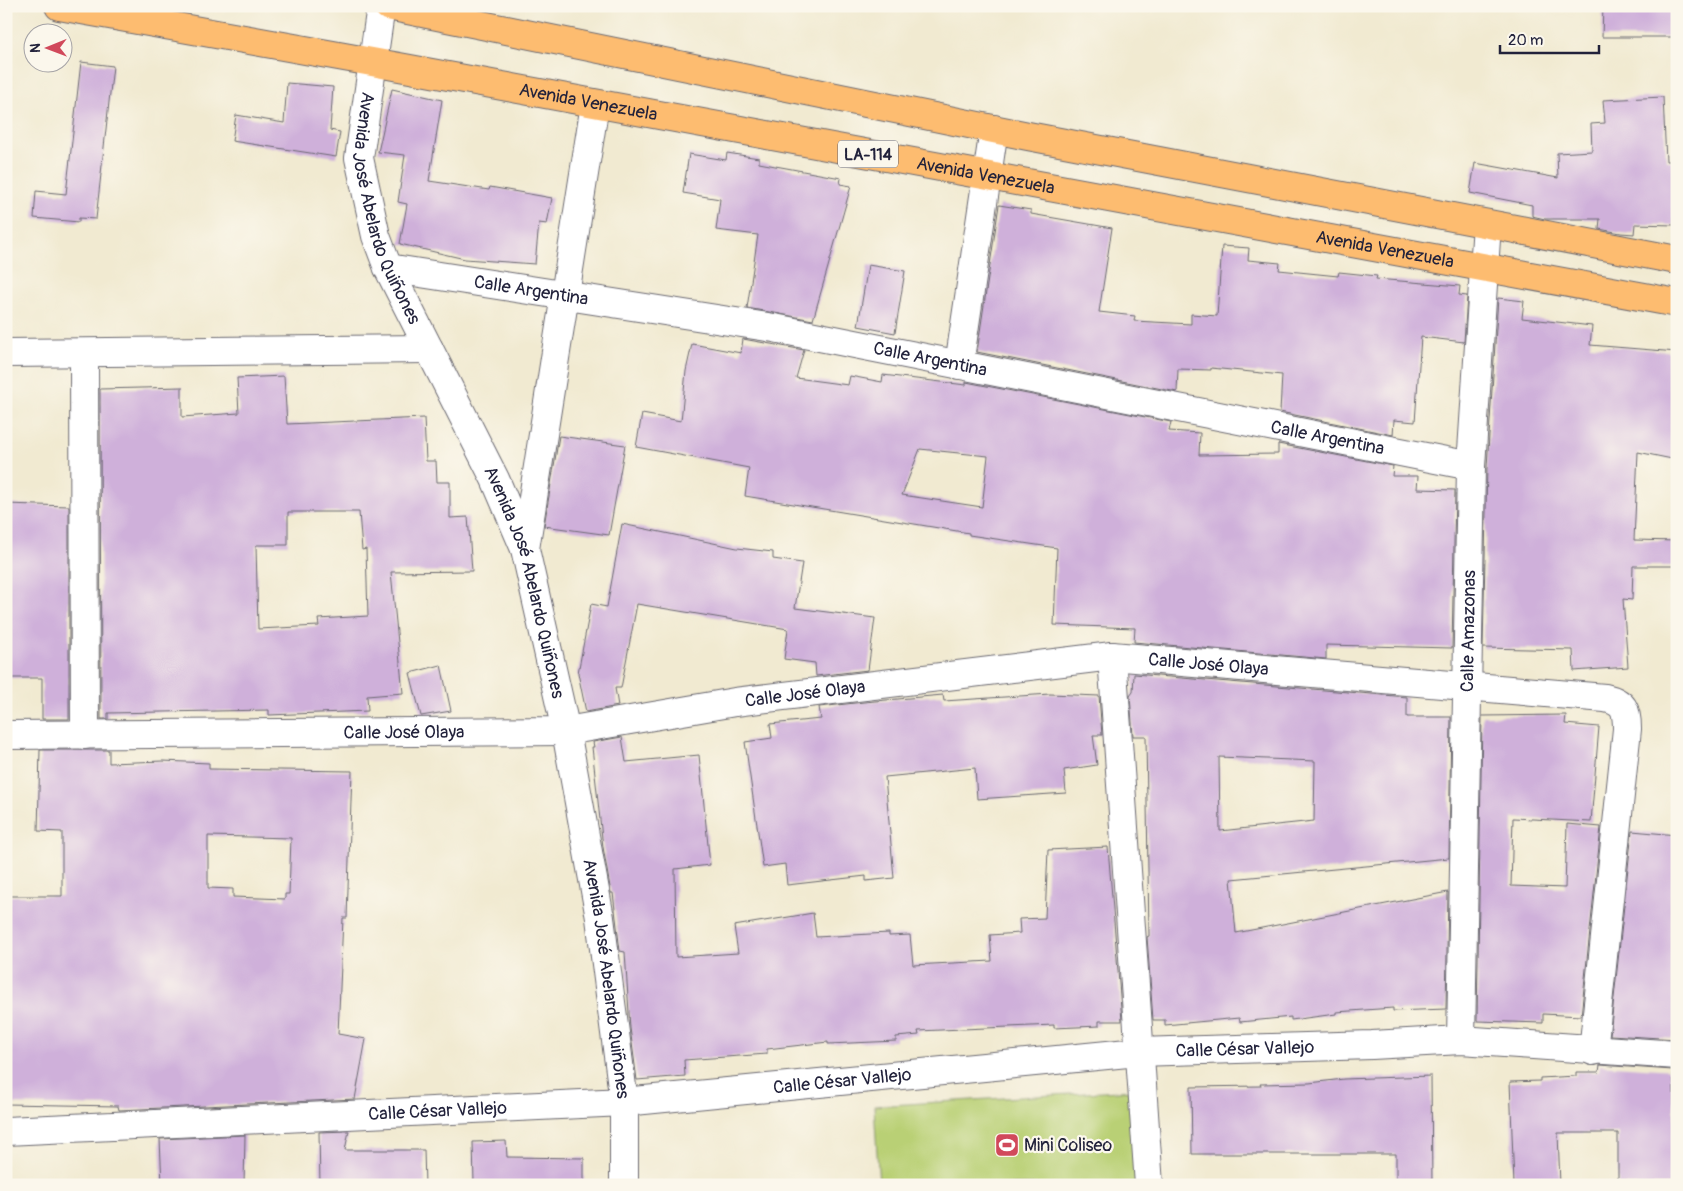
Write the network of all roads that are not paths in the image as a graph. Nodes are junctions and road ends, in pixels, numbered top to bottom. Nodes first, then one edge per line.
1 (59, 6) edge
2 (381, 6) edge
3 (388, 6) edge
4 (372, 62) junction
5 (594, 104) junction
6 (994, 129) junction
7 (987, 176) junction
8 (1487, 224) junction
9 (1677, 260) edge
10 (388, 268) junction
11 (1484, 268) junction
12 (566, 295) junction
13 (1677, 303) edge
14 (429, 349) junction
15 (6, 352) edge
16 (84, 353) junction
17 (959, 365) junction
18 (1471, 466) junction
19 (525, 549) junction
20 (1112, 656) junction
21 (1467, 686) junction
22 (566, 731) junction
23 (6, 735) edge
24 (85, 735) junction
25 (1461, 1040) junction
26 (1593, 1051) junction
27 (1138, 1052) junction
28 (1677, 1055) edge
29 (624, 1102) junction
30 (6, 1131) edge
31 (624, 1185) edge
32 (1149, 1185) edge

1 - 4 main road, Avenida Venezuela / LA-114
2 - 4 street, Avenida José Abelardo Quiñones
3 - 6 main road
4 - 5 main road, Avenida Venezuela / LA-114
4 - 10 street, Avenida José Abelardo Quiñones
5 - 7 main road, Avenida Venezuela / LA-114
5 - 12 street
6 - 7 street
6 - 8 main road
7 - 11 main road, Avenida Venezuela / LA-114
7 - 17 street
8 - 9 main road
8 - 11 street, Calle Amazonas
10 - 12 street, Calle Argentina
10 - 14 street, Avenida José Abelardo Quiñones
11 - 13 main road, Avenida Venezuela / LA-114
11 - 18 street, Calle Amazonas
12 - 17 street, Calle Argentina
12 - 19 street
14 - 16 street
14 - 19 street, Avenida José Abelardo Quiñones
15 - 16 street
16 - 24 street
17 - 18 street, Calle Argentina
18 - 21 street, Calle Amazonas
19 - 22 street, Avenida José Abelardo Quiñones
20 - 21 street, Calle José Olaya
20 - 22 street, Calle José Olaya
20 - 27 street
21 - 25 street, Calle Amazonas
21 - 26 street, Calle José Olaya
22 - 24 street, Calle José Olaya
22 - 29 street, Avenida José Abelardo Quiñones
23 - 24 street, Calle José Olaya
25 - 26 street, Calle César Vallejo
25 - 27 street, Calle César Vallejo
26 - 28 street, Calle César Vallejo
27 - 29 street, Calle César Vallejo
27 - 32 street
29 - 30 street, Calle César Vallejo
29 - 31 street, Avenida José Abelardo Quiñones

